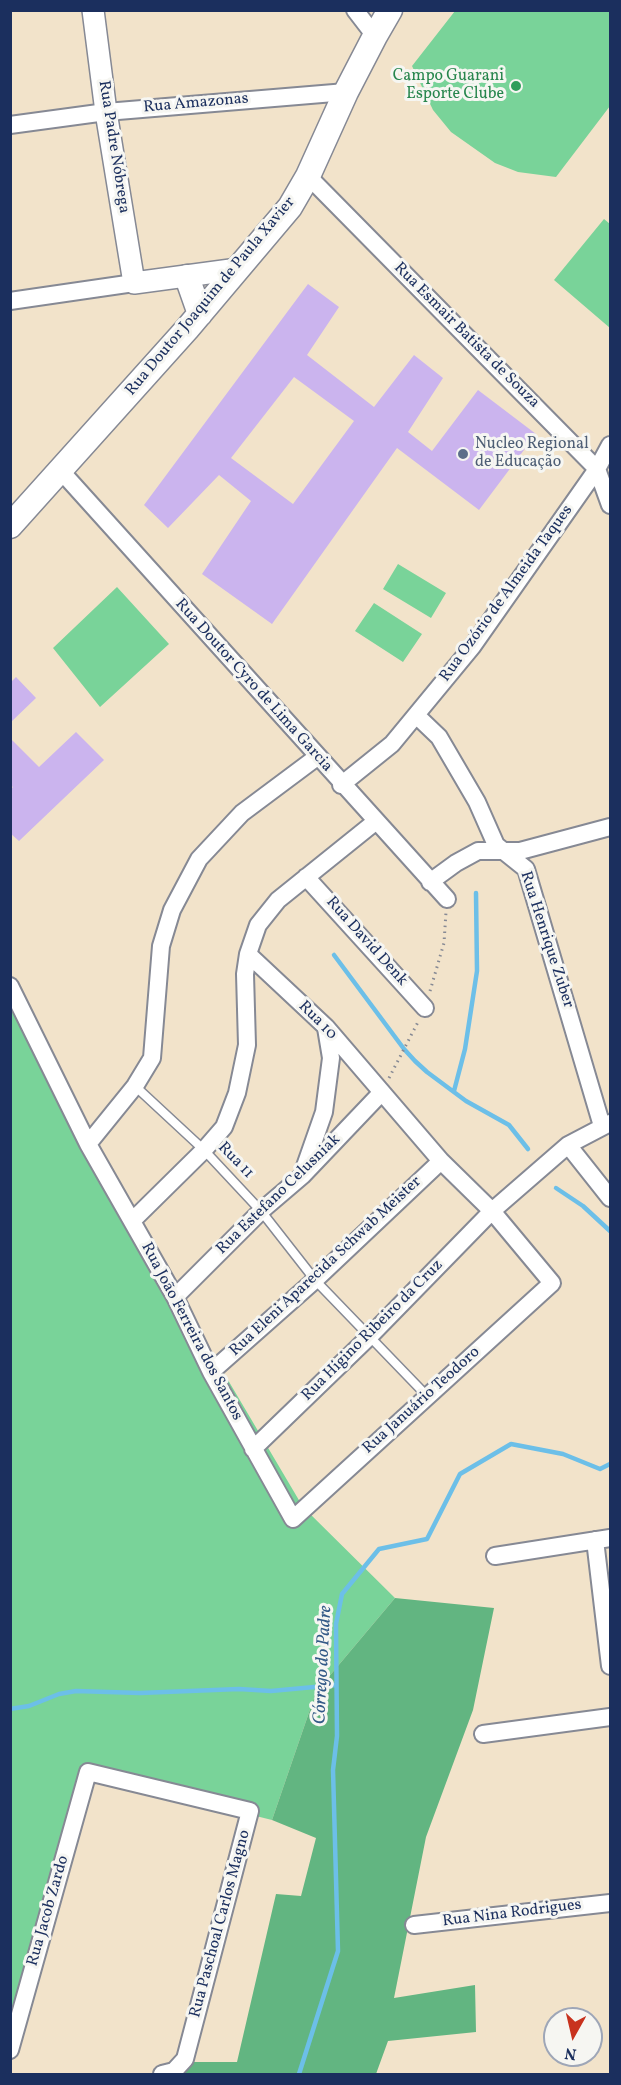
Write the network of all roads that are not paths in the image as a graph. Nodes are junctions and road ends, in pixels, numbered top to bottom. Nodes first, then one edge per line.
1 (93, 10) edge
2 (355, 10) edge
3 (390, 10) edge
4 (375, 36) junction
5 (346, 92) junction
6 (106, 112) junction
7 (10, 125) edge
8 (308, 176) junction
9 (238, 269) junction
10 (187, 276) junction
11 (134, 283) junction
12 (10, 301) edge
13 (200, 314) junction
14 (610, 445) edge
15 (597, 469) junction
16 (61, 471) junction
17 (610, 505) edge
18 (10, 526) edge
19 (416, 715) junction
20 (317, 757) junction
21 (341, 784) junction
22 (375, 822) junction
23 (610, 827) edge
24 (502, 850) junction
25 (306, 877) junction
26 (430, 882) junction
27 (447, 899) dead end
28 (248, 954) junction
29 (10, 986) edge
30 (425, 1008) dead end
31 (326, 1027) junction
32 (135, 1086) junction
33 (381, 1092) junction
34 (606, 1125) edge
35 (88, 1144) junction
36 (568, 1145) junction
37 (204, 1150) junction
38 (441, 1161) junction
39 (302, 1176) junction
40 (610, 1198) edge
41 (261, 1210) junction
42 (492, 1211) junction
43 (132, 1221) junction
44 (315, 1280) junction
45 (552, 1283) joint
46 (175, 1297) junction
47 (370, 1336) junction
48 (211, 1372) junction
49 (427, 1396) junction
50 (253, 1449) junction
51 (293, 1519) joint
52 (603, 1539) edge
53 (495, 1556) dead end
54 (610, 1666) edge
55 (610, 1717) edge
56 (483, 1734) dead end
57 (88, 1772) joint
58 (610, 1903) edge
59 (414, 1925) dead end
60 (10, 2050) edge
61 (162, 2074) edge

1 - 6 street, Rua Padre Nóbrega
2 - 4 street
3 - 4 main road, Rua Doutor Joaquim de Paula Xavier
4 - 5 main road, Rua Doutor Joaquim de Paula Xavier
5 - 6 street, Rua Amazonas
5 - 8 main road, Rua Doutor Joaquim de Paula Xavier
6 - 7 street, Rua Amazonas
6 - 11 street, Rua Padre Nóbrega
8 - 9 main road, Rua Doutor Joaquim de Paula Xavier
8 - 15 street, Rua Esmair Batista de Souza
9 - 10 street
9 - 13 main road, Rua Doutor Joaquim de Paula Xavier
10 - 11 street
10 - 13 main road
11 - 12 street
13 - 16 main road, Rua Doutor Joaquim de Paula Xavier
14 - 15 street, Rua Ozório de Almeida Taques
15 - 17 street, Rua Esmair Batista de Souza
15 - 19 street, Rua Ozório de Almeida Taques
16 - 18 main road, Rua Doutor Joaquim de Paula Xavier
16 - 20 street, Rua Doutor Cyro de Lima Garcia
19 - 21 street, Rua Ozório de Almeida Taques
19 - 24 street, Rua Henrique Zuber
20 - 21 street, Rua Doutor Cyro de Lima Garcia
20 - 32 street
21 - 22 street, Rua Doutor Cyro de Lima Garcia
22 - 25 street
22 - 26 street, Rua Doutor Cyro de Lima Garcia
23 - 24 street
24 - 26 street
24 - 34 street, Rua Henrique Zuber
25 - 28 street
25 - 30 street, Rua David Denk
26 - 27 street, Rua Doutor Cyro de Lima Garcia
28 - 31 street, Rua 10
28 - 37 street
29 - 35 street, Rua João Ferreira dos Santos
31 - 33 street, Rua 10
31 - 39 street
32 - 35 street
32 - 37 lane, Rua 11
33 - 38 street, Rua 10
33 - 39 street, Rua Estefano Celusniak
34 - 36 street, Rua Higino Ribeiro da Cruz
35 - 43 street, Rua João Ferreira dos Santos
36 - 40 street
36 - 42 street, Rua Higino Ribeiro da Cruz
37 - 41 lane, Rua 11
37 - 43 street
38 - 42 street, Rua 10
38 - 44 street, Rua Eleni Aparecida Schwab Meister
39 - 41 street, Rua Estefano Celusniak
41 - 44 lane, Rua 11
41 - 46 street, Rua Estefano Celusniak
42 - 45 street, Rua 10
42 - 47 street, Rua Higino Ribeiro da Cruz
43 - 46 street, Rua João Ferreira dos Santos
44 - 47 lane, Rua 11
44 - 48 street, Rua Eleni Aparecida Schwab Meister
45 - 49 street, Rua Januário Teodoro
46 - 48 street, Rua João Ferreira dos Santos
47 - 49 lane, Rua 11
47 - 50 street, Rua Higino Ribeiro da Cruz
48 - 50 street, Rua João Ferreira dos Santos
49 - 51 street, Rua Januário Teodoro
50 - 51 street, Rua João Ferreira dos Santos
52 - 53 street
52 - 54 street
55 - 56 street
57 - 60 street, Rua Jacob Zardo
57 - 61 street, Rua Paschoal Carlos Magno
58 - 59 street, Rua Nina Rodrigues

